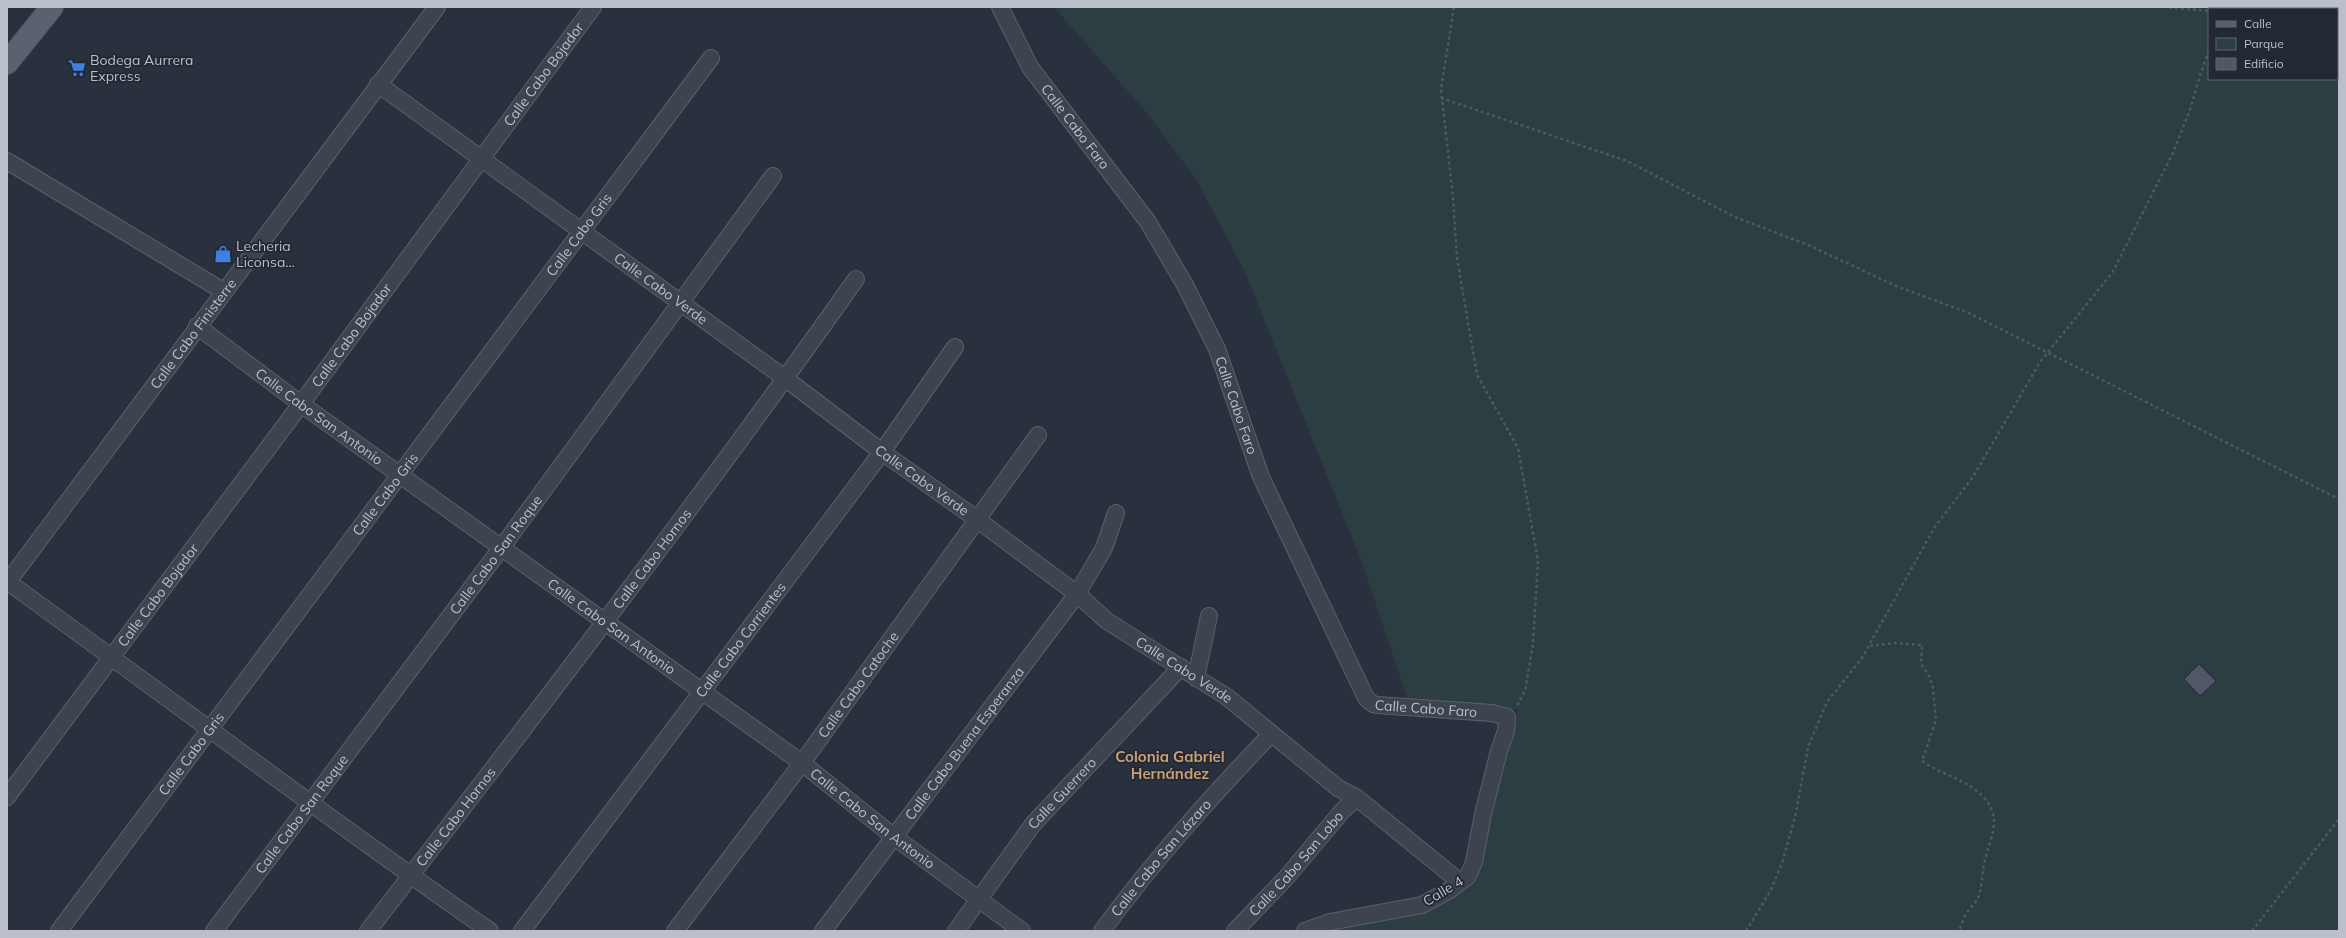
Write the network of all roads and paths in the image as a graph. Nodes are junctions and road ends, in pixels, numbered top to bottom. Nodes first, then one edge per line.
1 (52, 7) edge
2 (437, 7) edge
3 (593, 7) edge
4 (1000, 7) edge
5 (1454, 7) edge
6 (2163, 7) edge
7 (2208, 11) edge
8 (2208, 55) edge
9 (712, 58) dead end
10 (7, 63) edge
11 (378, 84) junction
12 (1442, 98) junction
13 (481, 160) junction
14 (7, 161) edge
15 (773, 176) dead end
16 (583, 232) junction
17 (856, 279) dead end
18 (223, 291) junction
19 (680, 303) junction
20 (197, 326) junction
21 (955, 347) dead end
22 (2048, 352) junction
23 (786, 379) junction
24 (301, 404) junction
25 (1038, 435) dead end
26 (882, 452) junction
27 (400, 473) junction
28 (2339, 499) edge
29 (1116, 513) dead end
30 (978, 520) junction
31 (502, 547) junction
32 (7, 583) edge
33 (1077, 594) junction
34 (1209, 616) dead end
35 (605, 620) junction
36 (1870, 646) junction
37 (112, 657) junction
38 (1181, 667) junction
39 (1196, 678) junction
40 (701, 692) junction
41 (1507, 721) junction
42 (210, 728) junction
43 (1271, 734) junction
44 (802, 763) junction
45 (7, 797) edge
46 (1357, 798) junction
47 (310, 804) junction
48 (2339, 819) edge
49 (892, 836) junction
50 (411, 876) junction
51 (1460, 882) junction
52 (978, 899) junction
53 (59, 931) edge
54 (214, 931) edge
55 (368, 931) edge
56 (490, 931) edge
57 (522, 931) edge
58 (675, 931) edge
59 (823, 931) edge
60 (956, 931) edge
61 (1022, 931) edge
62 (1102, 931) edge
63 (1235, 931) edge
64 (1305, 931) edge
65 (1746, 931) edge
66 (1959, 931) edge
67 (2252, 931) edge

1 - 10 main road
2 - 11 street, Calle Cabo Finisterre
3 - 13 street, Calle Cabo Bojador
4 - 41 street, Calle Cabo Faro
5 - 12 path
6 - 7 path
8 - 22 path
9 - 16 street, Calle Cabo Gris
11 - 13 street, Calle Cabo Verde
11 - 18 street, Calle Cabo Finisterre
12 - 22 path
12 - 41 path
13 - 16 street, Calle Cabo Verde
13 - 24 street, Calle Cabo Bojador
14 - 18 street
15 - 19 street, Calle Cabo San Roque
16 - 19 street, Calle Cabo Verde
16 - 27 street, Calle Cabo Gris
17 - 23 street, Calle Cabo Hornos
18 - 20 street, Calle Cabo Finisterre
19 - 23 street, Calle Cabo Verde
19 - 31 street, Calle Cabo San Roque
20 - 24 street, Calle Cabo San Antonio
20 - 32 street, Calle Cabo Finisterre
21 - 26 street, Calle Cabo Corrientes
22 - 28 path
22 - 36 path
23 - 26 street, Calle Cabo Verde
23 - 35 street, Calle Cabo Hornos
24 - 27 street, Calle Cabo San Antonio
24 - 37 street, Calle Cabo Bojador
25 - 30 street, Calle Cabo Catoche
26 - 30 street, Calle Cabo Verde
26 - 40 street, Calle Cabo Corrientes
27 - 31 street, Calle Cabo San Antonio
27 - 42 street, Calle Cabo Gris
29 - 33 street, Calle Cabo Buena Esperanza
30 - 33 street, Calle Cabo Verde
30 - 44 street, Calle Cabo Catoche
31 - 35 street, Calle Cabo San Antonio
31 - 47 street, Calle Cabo San Roque
32 - 37 street
33 - 38 street, Calle Cabo Verde
33 - 49 street, Calle Cabo Buena Esperanza
34 - 39 street
35 - 40 street, Calle Cabo San Antonio
35 - 50 street, Calle Cabo Hornos
36 - 65 path
36 - 66 path
37 - 42 street
37 - 45 street, Calle Cabo Bojador
38 - 39 street, Calle Cabo Verde
38 - 52 street, Calle Guerrero
39 - 43 street, Calle Cabo Verde
40 - 44 street, Calle Cabo San Antonio
40 - 57 street, Calle Cabo Corrientes
41 - 51 street, Calle 4
42 - 47 street
42 - 53 street, Calle Cabo Gris
43 - 46 street, Calle Cabo Verde
43 - 62 street, Calle Cabo San Lázaro
44 - 49 street, Calle Cabo San Antonio
44 - 58 street, Calle Cabo Catoche
46 - 51 street, Calle Cabo Verde
46 - 63 street, Calle Cabo San Lobo
47 - 50 street
47 - 54 street, Calle Cabo San Roque
48 - 67 path
49 - 52 street, Calle Cabo San Antonio
49 - 59 street, Calle Cabo Buena Esperanza
50 - 55 street, Calle Cabo Hornos
50 - 56 street
51 - 64 street, Calle 4
52 - 60 street, Calle Guerrero
52 - 61 street, Calle Cabo San Antonio

